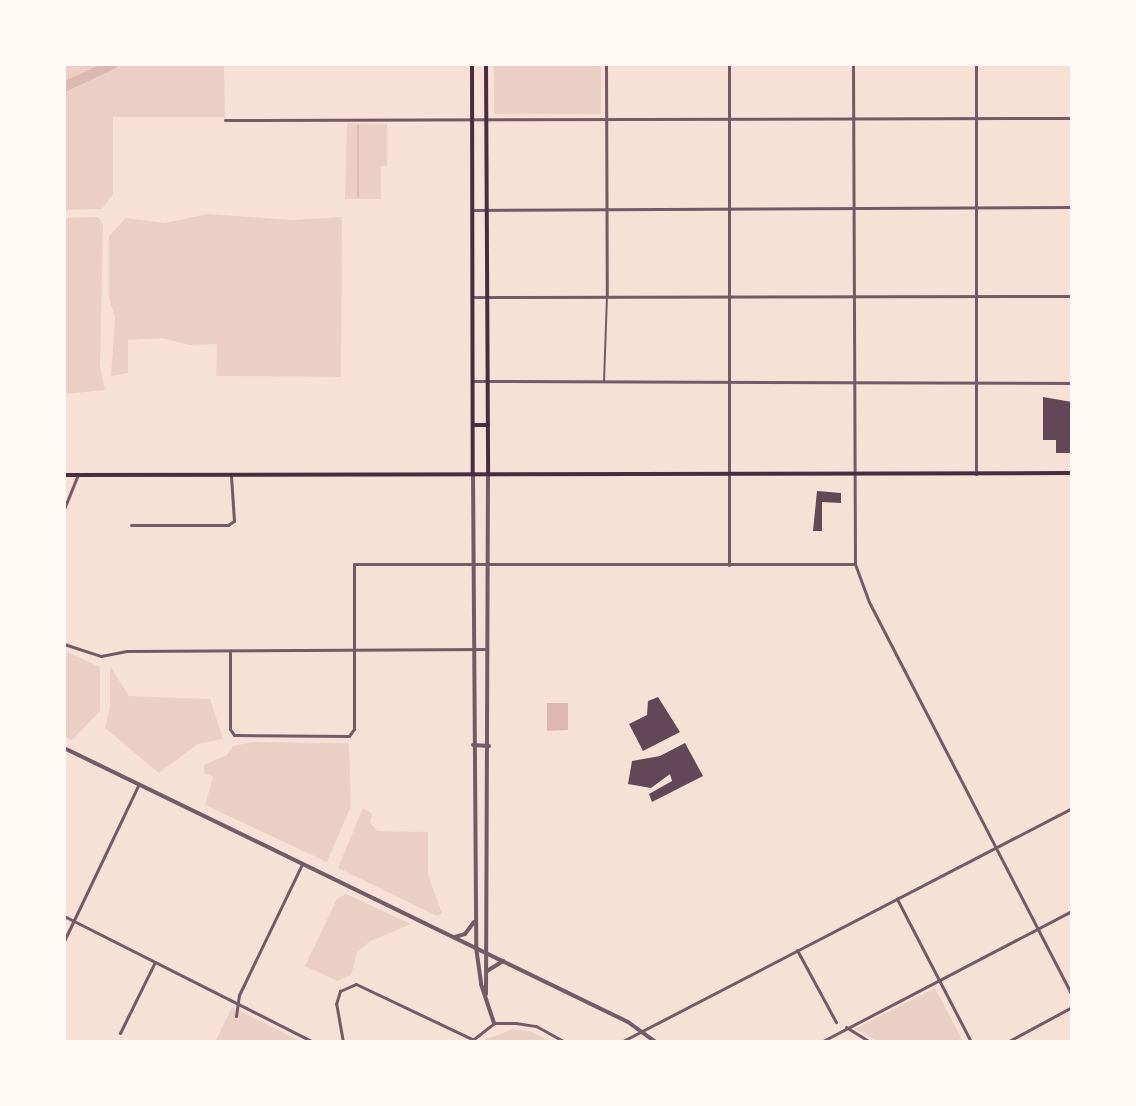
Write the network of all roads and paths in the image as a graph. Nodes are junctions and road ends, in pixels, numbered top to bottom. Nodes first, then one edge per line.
1 (471, 64) edge
2 (486, 64) edge
3 (606, 64) edge
4 (729, 64) edge
5 (853, 64) edge
6 (976, 64) edge
7 (976, 118) junction
8 (1071, 118) edge
9 (607, 119) junction
10 (853, 119) junction
11 (225, 120) dead end
12 (472, 120) junction
13 (486, 120) junction
14 (729, 120) junction
15 (1071, 207) edge
16 (853, 208) junction
17 (976, 208) junction
18 (729, 209) junction
19 (472, 210) junction
20 (486, 210) junction
21 (607, 210) junction
22 (976, 296) junction
23 (1071, 296) edge
24 (472, 297) junction
25 (486, 297) junction
26 (607, 297) junction
27 (730, 297) junction
28 (854, 297) junction
29 (472, 381) junction
30 (487, 382) junction
31 (730, 382) junction
32 (854, 382) junction
33 (976, 382) junction
34 (604, 383) junction
35 (1071, 383) edge
36 (488, 424) junction
37 (472, 425) junction
38 (729, 473) junction
39 (1071, 473) edge
40 (473, 474) junction
41 (488, 474) junction
42 (854, 474) junction
43 (976, 474) junction
44 (64, 475) edge
45 (78, 475) junction
46 (231, 476) junction
47 (64, 509) edge
48 (131, 525) dead end
49 (855, 564) junction
50 (472, 565) junction
51 (488, 565) junction
52 (729, 565) junction
53 (64, 644) edge
54 (488, 648) junction
55 (473, 649) junction
56 (354, 650) junction
57 (230, 651) junction
58 (473, 745) junction
59 (489, 746) junction
60 (64, 748) edge
61 (139, 784) junction
62 (1071, 808) edge
63 (995, 847) junction
64 (303, 864) junction
65 (897, 899) junction
66 (1071, 911) edge
67 (64, 916) edge
68 (476, 919) junction
69 (74, 921) junction
70 (1037, 928) junction
71 (454, 937) junction
72 (64, 941) edge
73 (476, 947) junction
74 (797, 950) junction
75 (487, 953) junction
76 (504, 961) junction
77 (155, 962) junction
78 (486, 974) junction
79 (939, 980) junction
80 (1071, 995) edge
81 (486, 998) junction
82 (239, 1004) junction
83 (1071, 1007) edge
84 (236, 1016) dead end
85 (836, 1022) dead end
86 (494, 1023) junction
87 (846, 1027) junction
88 (640, 1031) junction
89 (120, 1033) dead end
90 (471, 1040) edge
91 (313, 1041) edge
92 (343, 1041) edge
93 (565, 1041) edge
94 (621, 1041) edge
95 (656, 1041) edge
96 (821, 1041) edge
97 (870, 1041) edge
98 (971, 1041) edge
99 (1007, 1041) edge

1 - 12 main road
2 - 13 main road
3 - 9 street
4 - 14 street
5 - 10 street
6 - 7 street
7 - 8 street
7 - 10 street
7 - 17 street
9 - 13 street
9 - 14 street
9 - 21 street
10 - 14 street
10 - 16 street
11 - 12 street
12 - 13 street
12 - 19 main road
13 - 20 main road
14 - 18 street
15 - 17 street
16 - 17 street
16 - 18 street
16 - 28 street
17 - 22 street
18 - 21 street
18 - 27 street
19 - 20 street
19 - 24 main road
20 - 21 street
20 - 25 main road
21 - 26 street
22 - 23 street
22 - 28 street
22 - 33 street
24 - 25 street
24 - 29 main road
25 - 26 street
25 - 30 main road
26 - 27 street
26 - 34 lane
27 - 28 street
27 - 31 street
28 - 32 street
29 - 30 street
29 - 37 main road
30 - 34 street
30 - 36 main road
31 - 32 street
31 - 34 street
31 - 38 street
32 - 33 street
32 - 42 street
33 - 35 street
33 - 43 street
36 - 37 main road
36 - 41 main road
37 - 40 main road
38 - 41 main road
38 - 42 main road
38 - 52 street
39 - 43 main road
40 - 41 main road
40 - 46 main road
40 - 50 street
41 - 51 street
42 - 43 main road
42 - 49 street
44 - 45 main road
45 - 46 main road
45 - 47 street
46 - 48 street
49 - 52 street
49 - 63 street
50 - 51 street
50 - 55 street
50 - 56 street
51 - 52 street
51 - 54 street
53 - 57 street
54 - 55 street
54 - 59 street
55 - 56 street
55 - 58 street
56 - 57 street
56 - 57 street
58 - 59 street
58 - 68 street
59 - 75 street
60 - 61 street
61 - 64 street
61 - 69 street
62 - 63 street
63 - 65 street
63 - 70 street
64 - 71 street
64 - 82 street
65 - 74 street
65 - 79 street
66 - 70 street
67 - 69 street
68 - 71 street
68 - 73 street
69 - 72 street
69 - 77 street
70 - 79 street
70 - 80 street
71 - 73 street
73 - 75 street
73 - 81 street
74 - 85 street
74 - 88 street
75 - 76 street
75 - 78 street
76 - 78 street
76 - 88 street
77 - 82 street
77 - 89 street
78 - 81 street
79 - 87 street
79 - 98 street
81 - 86 street
82 - 84 street
82 - 91 street
83 - 99 street
86 - 90 street
86 - 93 street
87 - 96 street
87 - 97 street
88 - 94 street
88 - 95 street
90 - 92 street

